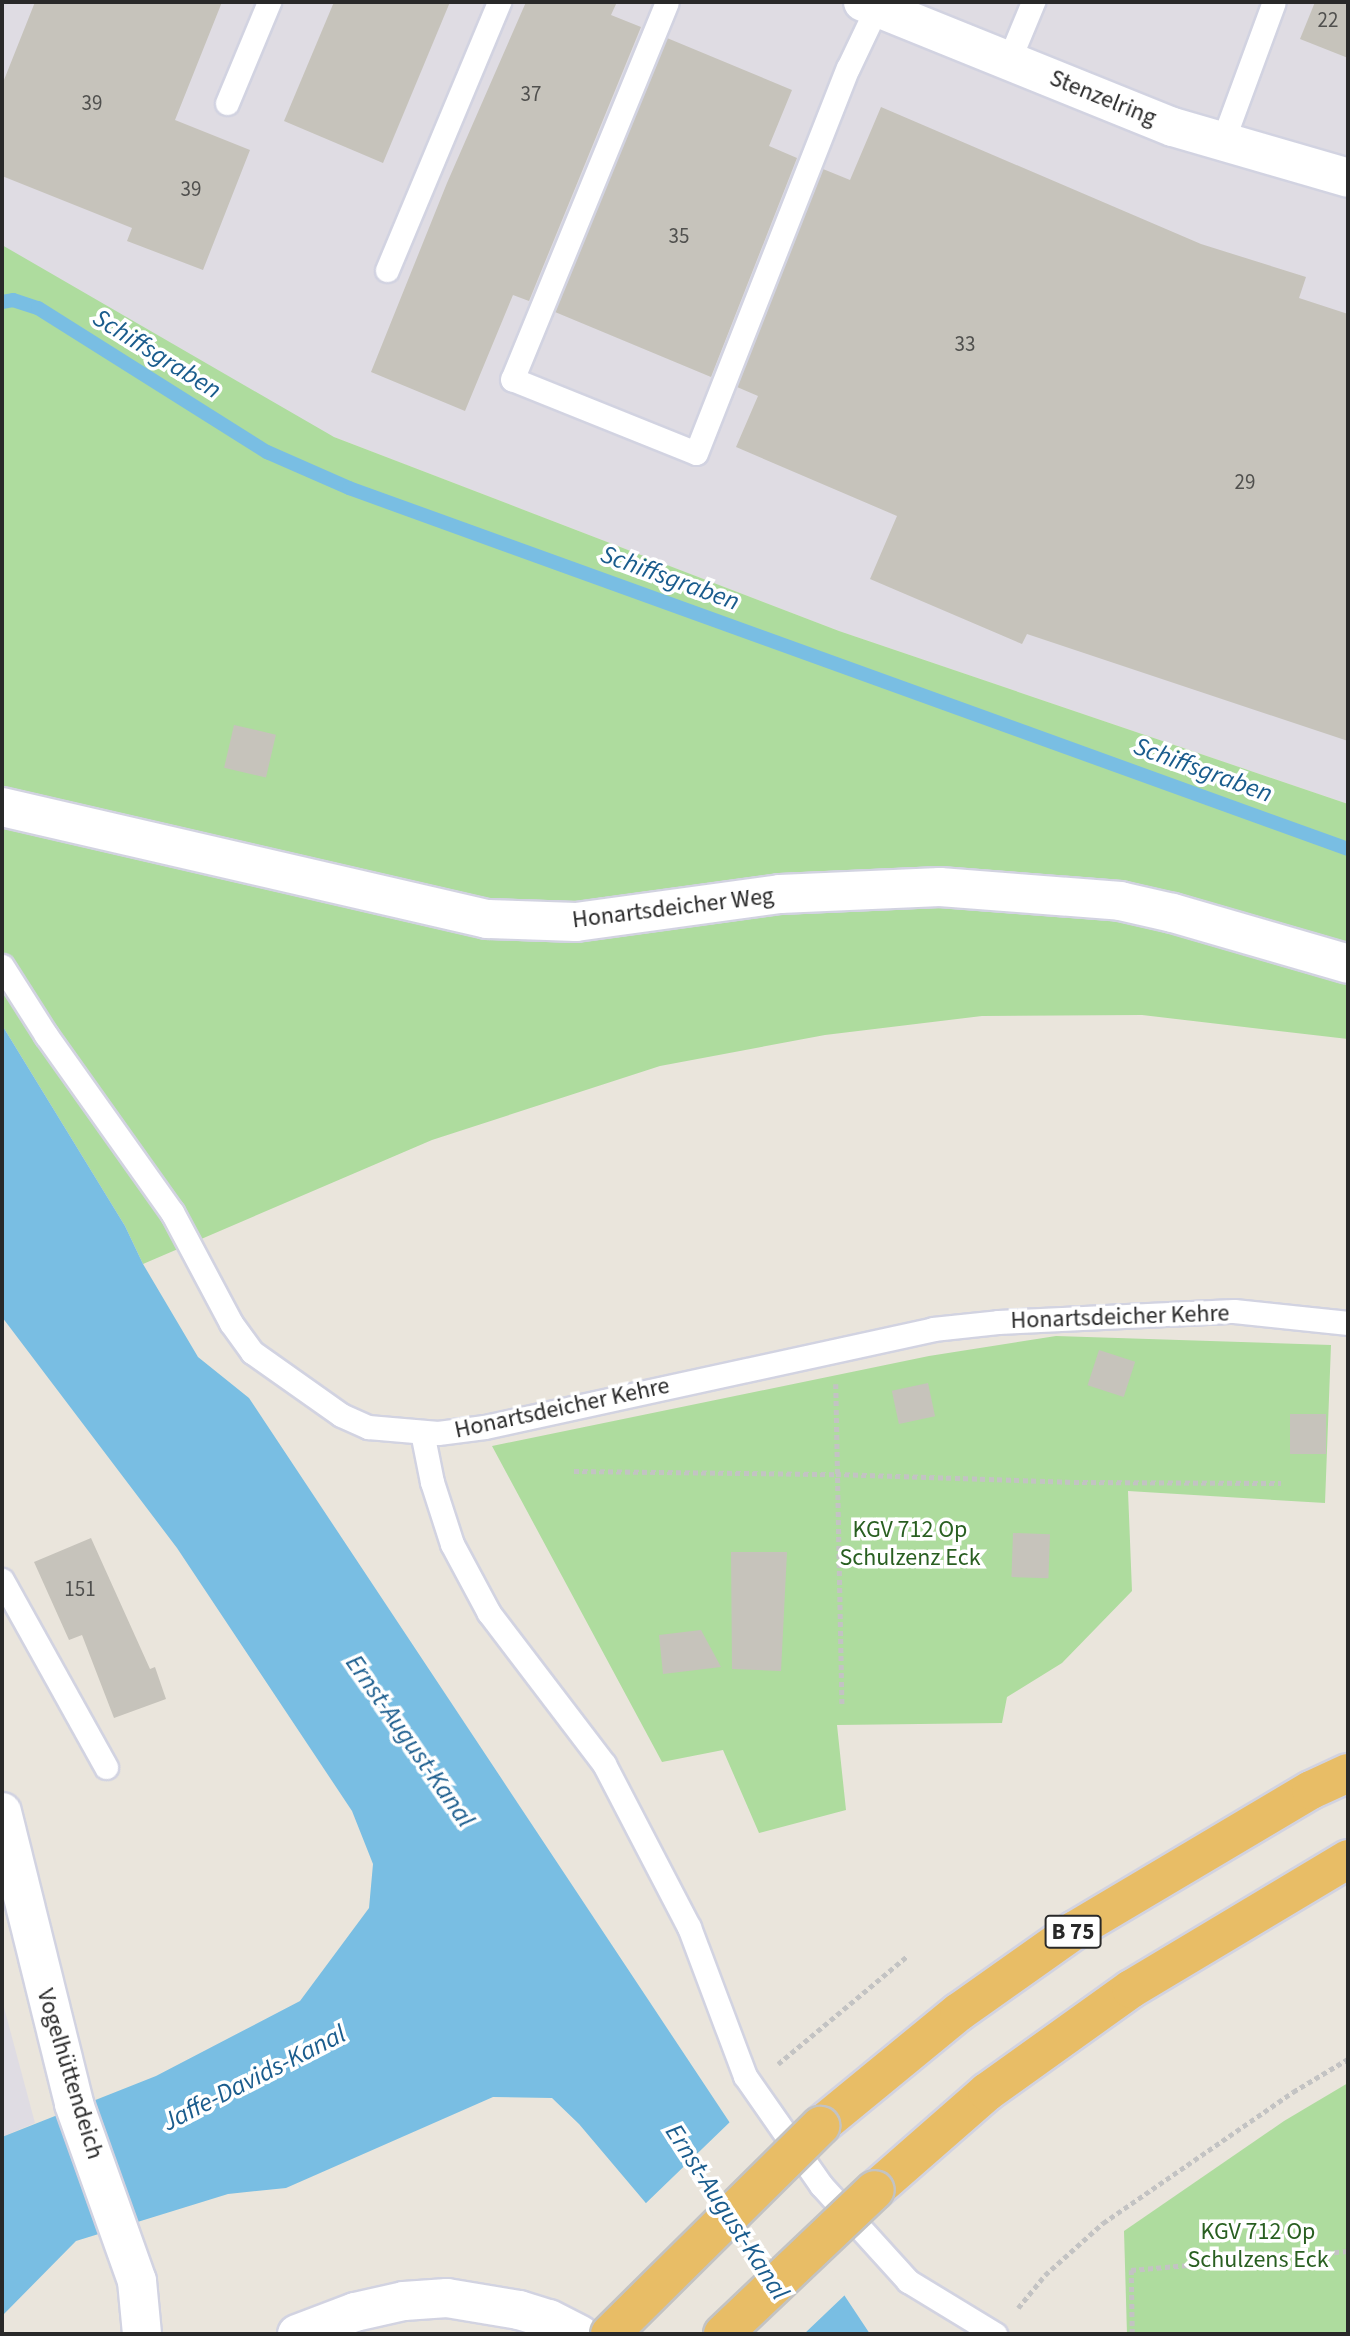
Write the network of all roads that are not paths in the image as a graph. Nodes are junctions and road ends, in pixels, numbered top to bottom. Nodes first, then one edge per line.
1 (269, 2) edge
2 (499, 2) edge
3 (667, 2) edge
4 (1033, 2) edge
5 (1274, 2) edge
6 (870, 5) edge
7 (1009, 60) junction
8 (228, 103) dead end
9 (1222, 143) junction
10 (1348, 178) edge
11 (387, 270) dead end
12 (2, 807) edge
13 (1348, 964) edge
14 (2, 966) edge
15 (1348, 1323) edge
16 (422, 1432) junction
17 (2, 1580) edge
18 (106, 1767) dead end
19 (1348, 1773) edge
20 (2, 1812) edge
21 (1348, 1859) edge
22 (142, 2334) edge
23 (297, 2334) edge
24 (579, 2334) edge
25 (610, 2334) edge
26 (723, 2334) edge
27 (995, 2334) edge

1 - 8 lane
2 - 11 lane
3 - 6 lane
4 - 7 lane
5 - 9 lane
6 - 7 street, Stenzelring
7 - 9 street, Stenzelring
9 - 10 street, Stenzelring
12 - 13 street, Honartsdeicher Weg
14 - 16 lane, Honartsdeicher Kehre
15 - 16 lane, Honartsdeicher Kehre
16 - 27 lane
17 - 18 lane
19 - 25 highway, B 75, bridge
20 - 22 street, Vogelhüttendeich
21 - 26 highway, bridge
23 - 24 street

